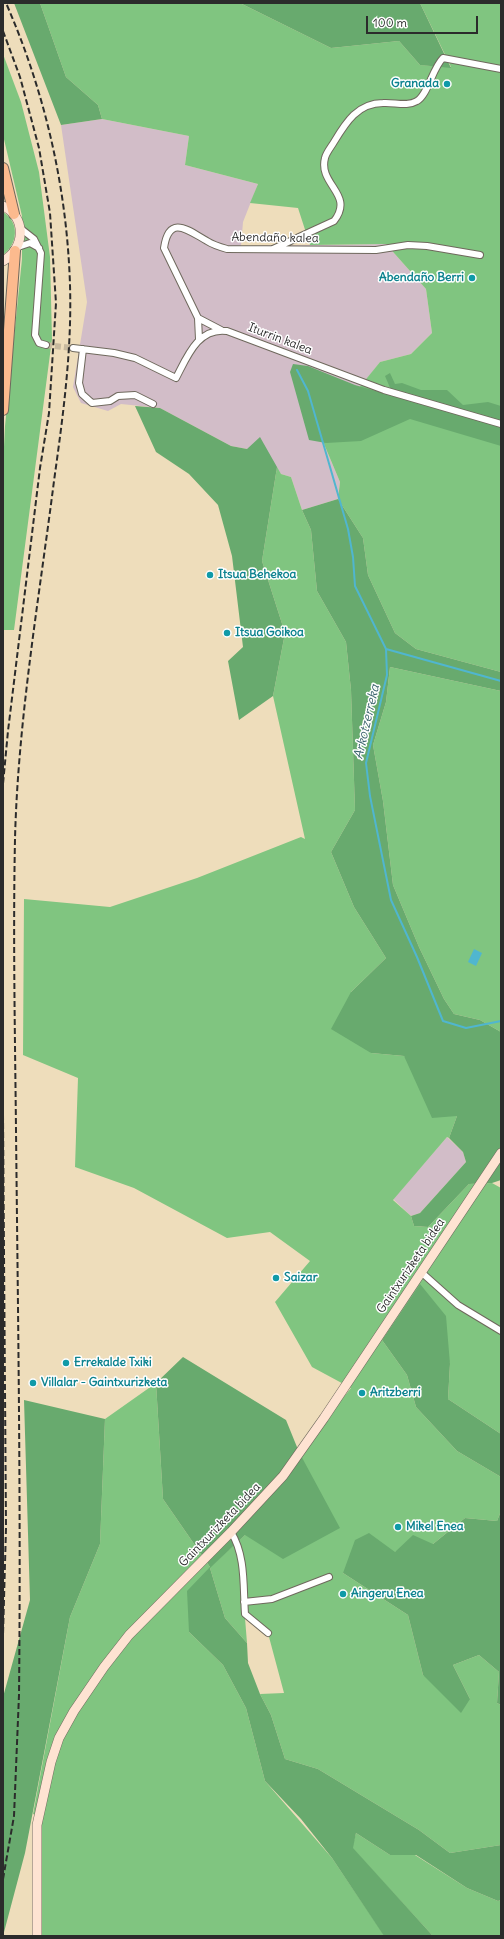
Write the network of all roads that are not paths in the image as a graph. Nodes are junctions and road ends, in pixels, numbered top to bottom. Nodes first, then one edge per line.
1 (501, 69) edge
2 (3, 168) edge
3 (3, 206) edge
4 (14, 214) junction
5 (20, 228) junction
6 (16, 249) junction
7 (40, 249) junction
8 (270, 250) junction
9 (480, 255) dead end
10 (3, 261) edge
11 (198, 318) junction
12 (221, 330) junction
13 (200, 339) junction
14 (46, 345) tunnel mouth
15 (73, 348) tunnel mouth
16 (83, 349) junction
17 (153, 404) dead end
18 (3, 410) edge
19 (501, 424) edge
20 (501, 1153) edge
21 (421, 1272) junction
22 (501, 1332) edge
23 (231, 1532) junction
24 (329, 1577) dead end
25 (244, 1602) junction
26 (268, 1633) dead end
27 (37, 1936) edge

1 - 8 street
2 - 4 main road
3 - 4 main road
4 - 5 main road
5 - 6 main road
5 - 7 street
6 - 7 street
6 - 10 main road
6 - 18 main road
7 - 14 street
8 - 9 street, Abendaño kalea
8 - 11 street, Abendaño kalea
11 - 12 street, Iturrin kalea
11 - 13 street
12 - 13 street
12 - 19 street, Iturrin kalea
13 - 16 street
15 - 16 street
16 - 17 street
20 - 21 main road, Gaintxurizketa bidea
21 - 22 street
21 - 23 main road, Gaintxurizketa bidea
23 - 25 street
23 - 27 main road, Gaintxurizketa bidea
24 - 25 street
25 - 26 street

